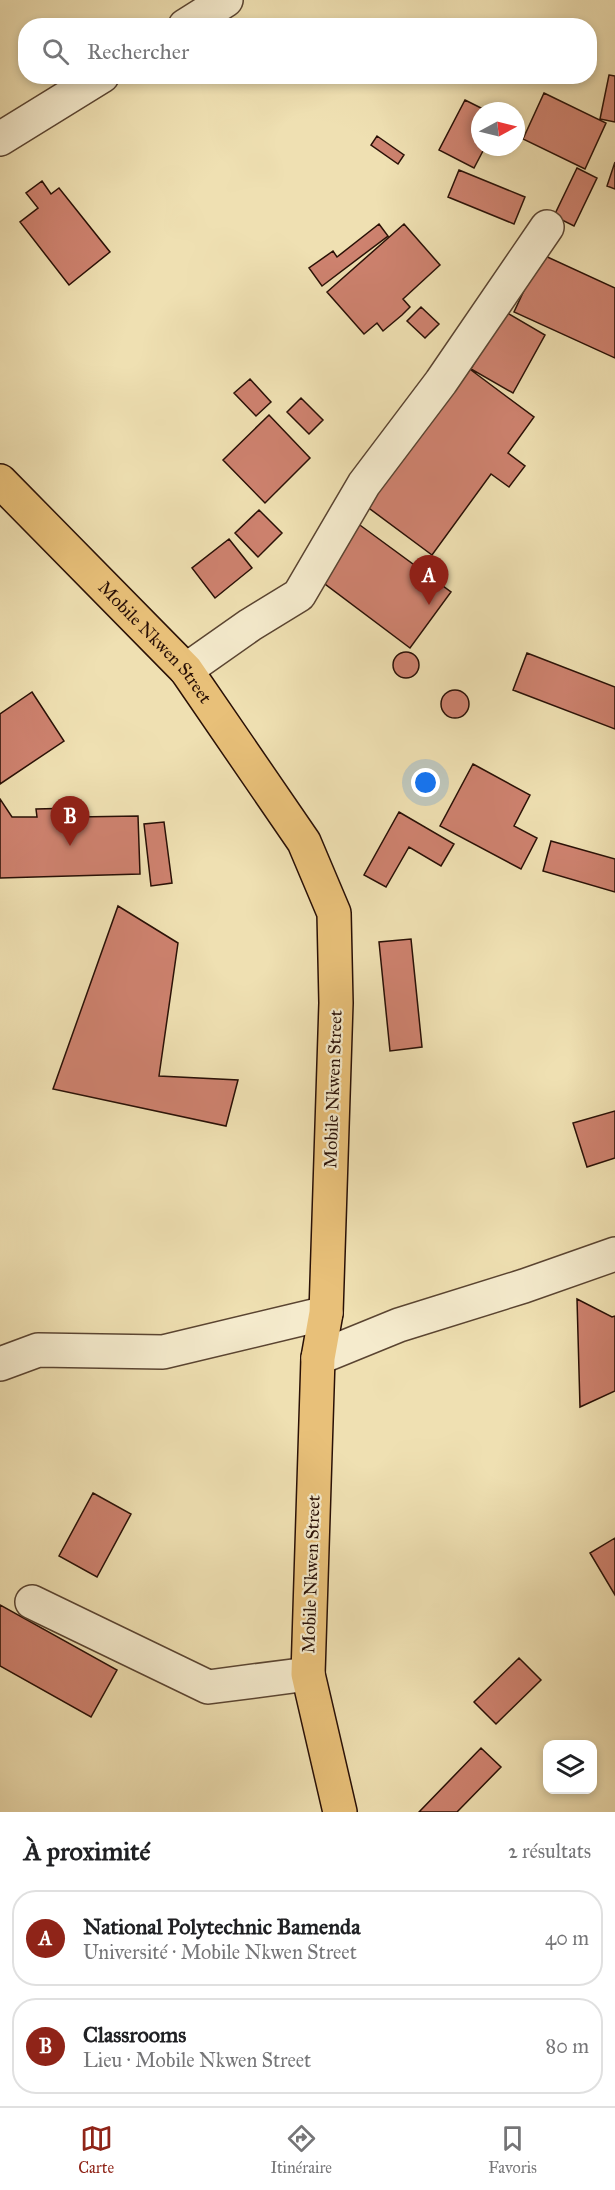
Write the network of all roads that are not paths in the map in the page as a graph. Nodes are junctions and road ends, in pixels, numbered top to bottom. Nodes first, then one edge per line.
1 (226, 0) edge
2 (198, 18) edge
3 (89, 84) edge
4 (0, 139) edge
5 (547, 227) dead end
6 (0, 481) edge
7 (186, 670) junction
8 (615, 1254) edge
9 (326, 1313) junction
10 (318, 1358) junction
11 (0, 1364) edge
12 (32, 1602) dead end
13 (308, 1674) junction
14 (340, 1812) edge

1 - 2 street
3 - 4 street
5 - 7 street
6 - 7 highway, Mobile Nkwen Street
7 - 9 highway, Mobile Nkwen Street
8 - 10 street
9 - 10 highway, Mobile Nkwen Street
9 - 11 street
10 - 13 highway, Mobile Nkwen Street
12 - 13 street
13 - 14 highway, Mobile Nkwen Street

